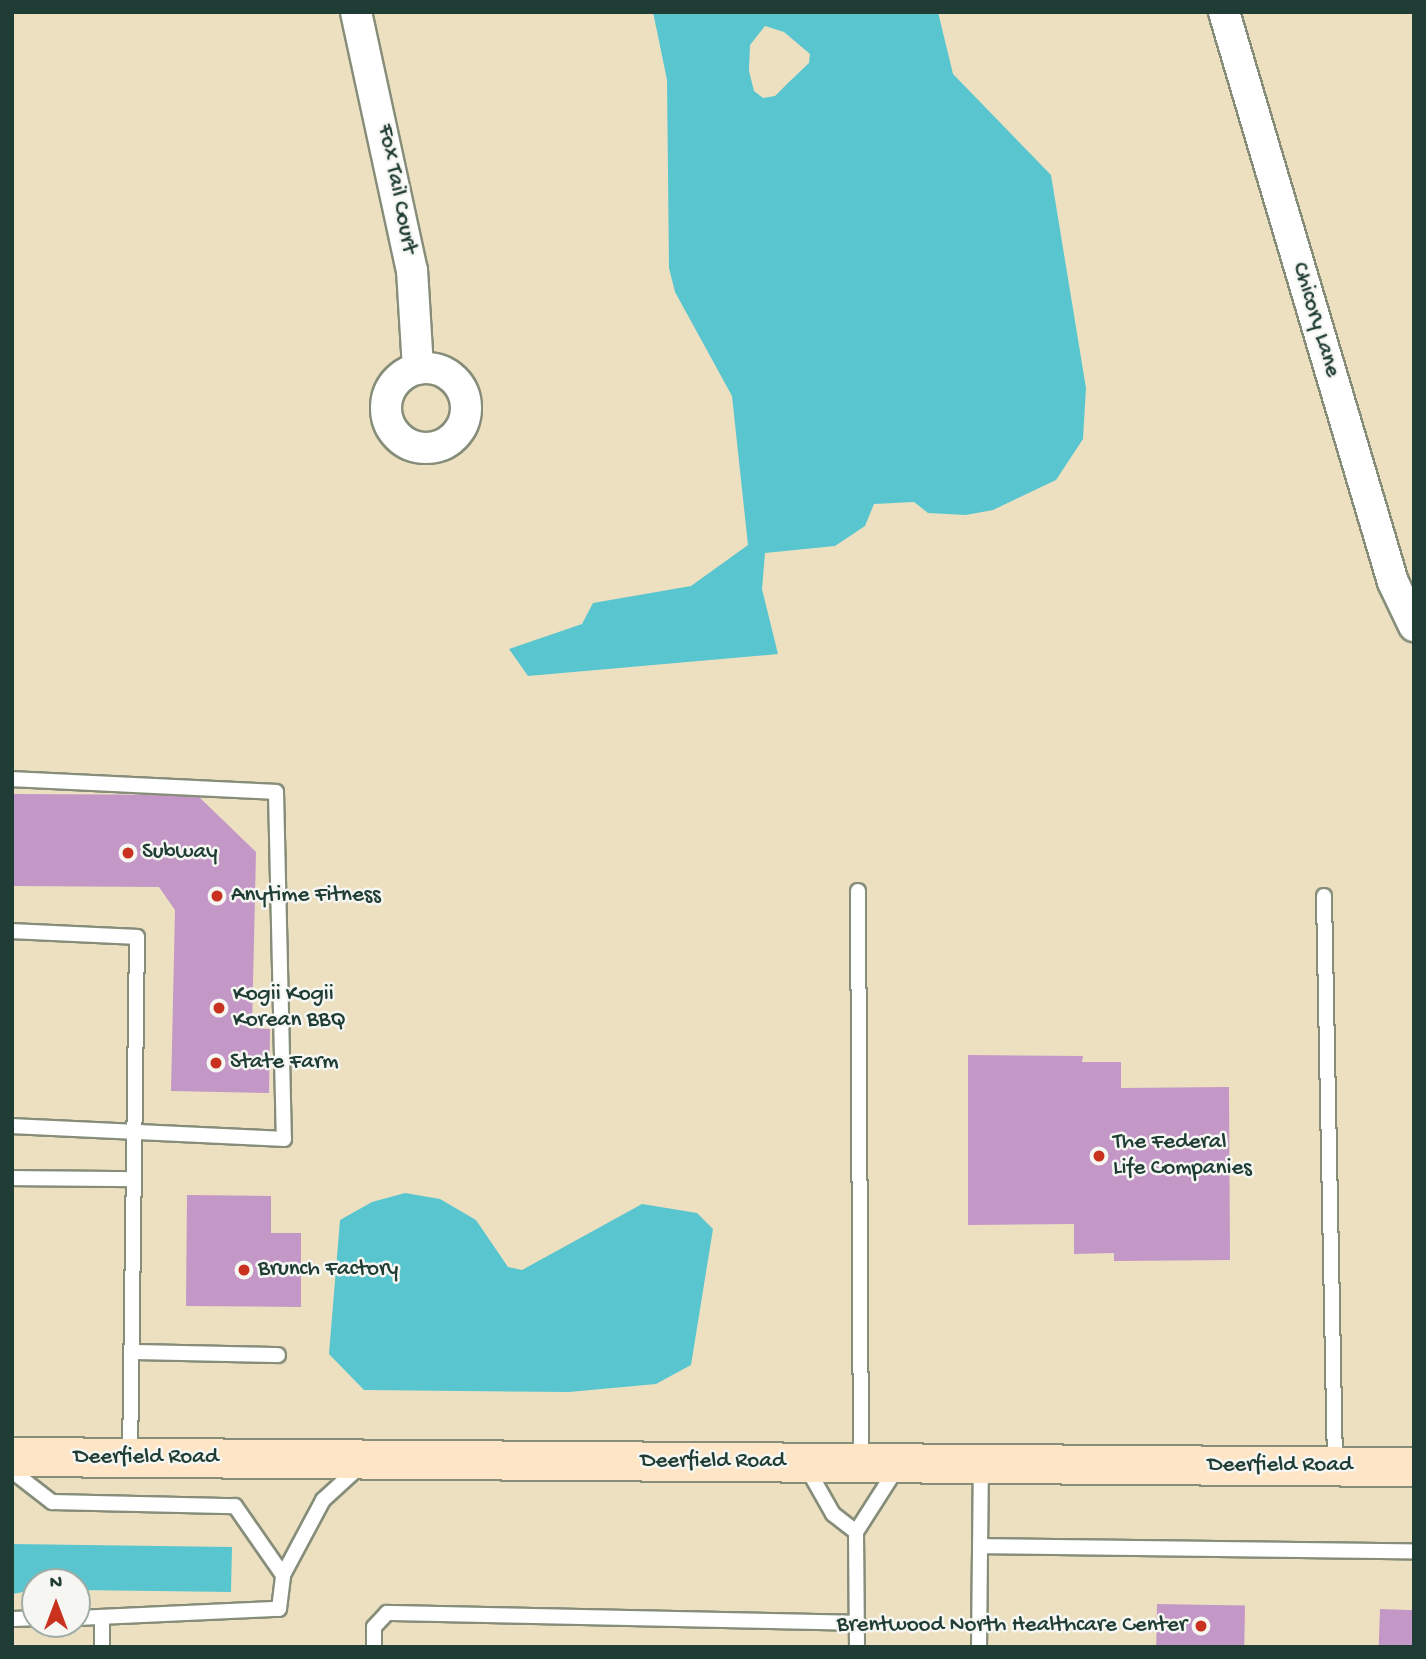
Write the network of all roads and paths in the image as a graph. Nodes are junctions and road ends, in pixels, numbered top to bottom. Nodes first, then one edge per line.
1 (356, 12) edge
2 (1224, 12) edge
3 (418, 369) dead end
4 (1414, 626) edge
5 (12, 779) edge
6 (859, 891) dead end
7 (1324, 896) dead end
8 (12, 931) edge
9 (12, 1126) edge
10 (134, 1135) junction
11 (12, 1178) edge
12 (134, 1179) junction
13 (131, 1352) junction
14 (278, 1355) dead end
15 (12, 1457) edge
16 (130, 1457) junction
17 (367, 1460) junction
18 (804, 1462) junction
19 (861, 1463) junction
20 (901, 1463) junction
21 (981, 1464) junction
22 (1335, 1466) junction
23 (1414, 1467) edge
24 (12, 1471) edge
25 (856, 1532) junction
26 (980, 1546) junction
27 (1414, 1551) edge
28 (283, 1575) junction
29 (91, 1618) edge
30 (102, 1618) junction
31 (858, 1623) junction
32 (102, 1647) edge
33 (374, 1647) edge
34 (857, 1647) edge
35 (979, 1647) edge

1 - 3 street, Fox Tail Court
2 - 4 street, Chicory Lane
5 - 10 lane
6 - 19 lane
7 - 22 lane
8 - 10 lane
9 - 10 lane
10 - 12 lane
11 - 12 lane
12 - 13 lane
13 - 14 lane
13 - 16 lane
15 - 16 main road, Deerfield Road
16 - 17 main road, Deerfield Road
17 - 18 main road, Deerfield Road
17 - 28 lane
18 - 19 main road, Deerfield Road
18 - 25 lane
19 - 20 main road, Deerfield Road
20 - 21 main road, Deerfield Road
20 - 25 lane
21 - 22 main road, Deerfield Road
21 - 26 lane
22 - 23 main road, Deerfield Road
24 - 28 lane
25 - 31 lane
26 - 27 lane
26 - 35 lane
28 - 30 lane
29 - 30 lane
30 - 32 lane
31 - 33 lane
31 - 34 lane

